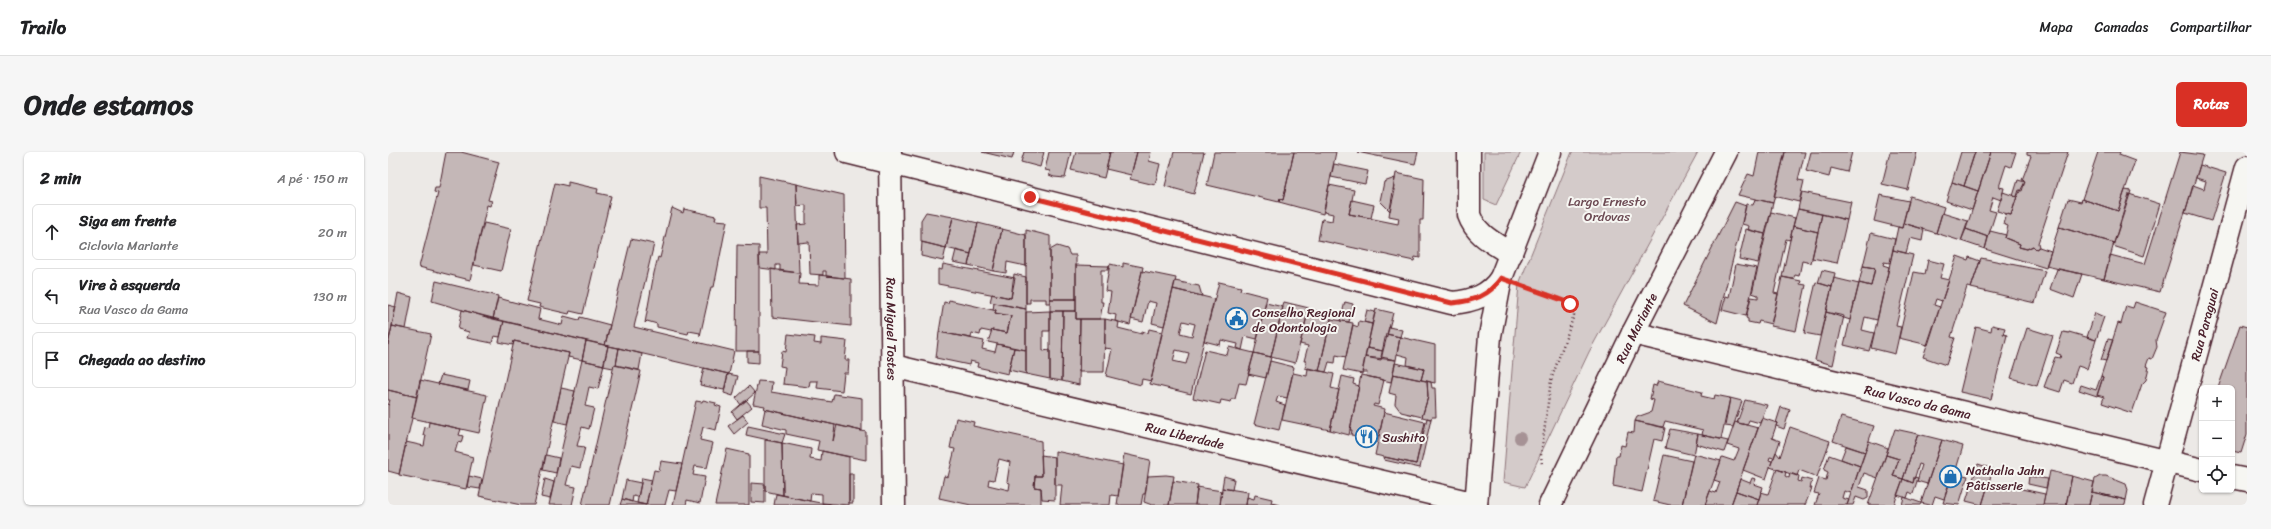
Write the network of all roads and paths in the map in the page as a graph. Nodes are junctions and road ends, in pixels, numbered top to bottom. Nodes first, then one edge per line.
1 (848, 152) edge
2 (1469, 152) edge
3 (1550, 152) edge
4 (1726, 152) edge
5 (890, 157) edge
6 (2247, 167) edge
7 (1511, 254) junction
8 (1501, 278) junction
9 (1633, 334) junction
10 (893, 366) junction
11 (2166, 461) junction
12 (1542, 469) dead end
13 (2199, 469) edge
14 (2235, 478) edge
15 (2247, 480) edge
16 (894, 505) edge
17 (1476, 505) edge
18 (1550, 505) edge
19 (2155, 505) edge

1 - 5 street
2 - 7 street
3 - 7 street
4 - 9 street, Rua Mariante
5 - 8 street
5 - 10 street, Rua Miguel Tostes
6 - 11 street, Rua Paraguai
7 - 8 street
8 - 12 path
8 - 17 street
9 - 11 street, Rua Vasco da Gama
9 - 18 street, Rua Mariante
10 - 16 street, Rua Miguel Tostes
10 - 17 street, Rua Liberdade
11 - 13 street, Rua Vasco da Gama
11 - 19 street, Rua Paraguai
14 - 15 street

